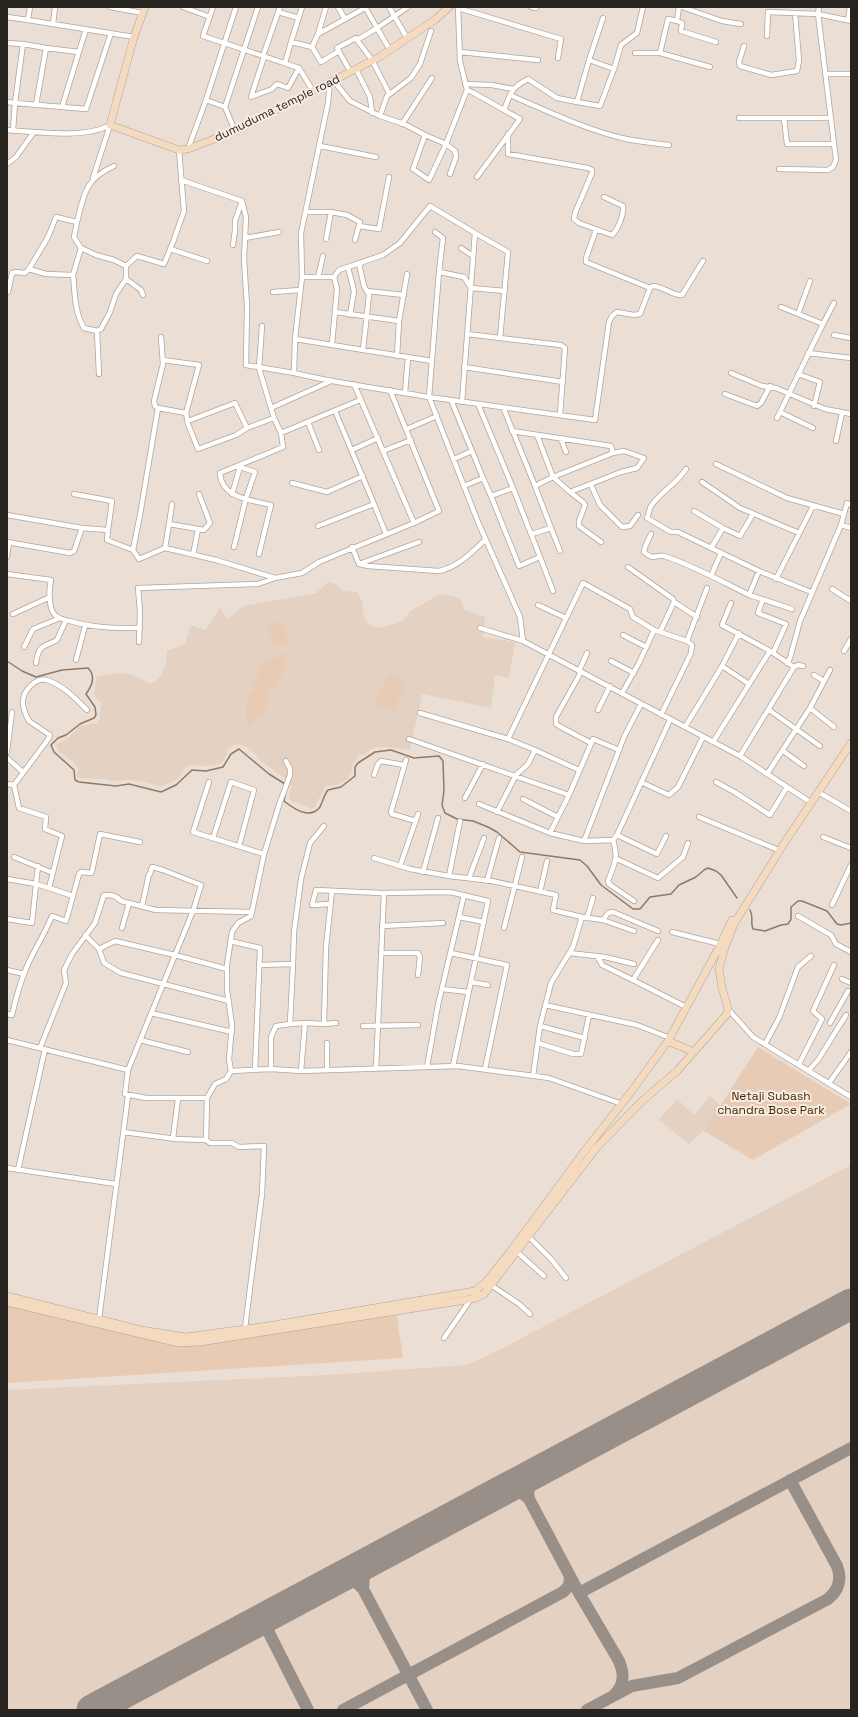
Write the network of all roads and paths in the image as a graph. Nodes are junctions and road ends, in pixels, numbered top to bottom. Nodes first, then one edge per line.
1 (30, 7) edge
2 (56, 7) edge
3 (110, 7) edge
4 (182, 7) edge
5 (213, 7) edge
6 (236, 7) edge
7 (258, 7) edge
8 (302, 7) edge
9 (326, 7) edge
10 (338, 7) edge
11 (389, 7) edge
12 (408, 7) edge
13 (449, 7) edge
14 (458, 7) edge
15 (643, 7) edge
16 (681, 7) edge
17 (818, 7) edge
18 (850, 7) edge
19 (117, 8) edge
20 (365, 8) edge
21 (279, 9) edge
22 (144, 10) edge
23 (768, 10) edge
24 (795, 13) junction
25 (818, 14) junction
26 (394, 16) junction
27 (7, 17) edge
28 (210, 17) junction
29 (299, 18) junction
30 (345, 18) junction
31 (603, 18) dead end
32 (28, 20) junction
33 (677, 21) junction
34 (849, 21) edge
35 (53, 24) junction
36 (741, 24) dead end
37 (377, 28) junction
38 (86, 29) junction
39 (431, 31) dead end
40 (111, 33) junction
41 (318, 34) junction
42 (767, 36) dead end
43 (134, 37) junction
44 (408, 38) junction
45 (357, 40) junction
46 (291, 42) junction
47 (716, 42) dead end
48 (7, 43) edge
49 (224, 43) junction
50 (23, 44) junction
51 (744, 46) dead end
52 (312, 47) junction
53 (46, 48) junction
54 (244, 50) junction
55 (390, 50) junction
56 (339, 51) junction
57 (79, 52) junction
58 (460, 52) junction
59 (635, 53) dead end
60 (660, 53) junction
61 (264, 57) junction
62 (558, 58) dead end
63 (372, 60) junction
64 (538, 60) dead end
65 (589, 60) junction
66 (285, 63) junction
67 (710, 67) dead end
68 (300, 68) junction
69 (614, 69) junction
70 (353, 70) junction
71 (826, 74) junction
72 (851, 74) edge
73 (432, 78) dead end
74 (332, 81) junction
75 (465, 84) junction
76 (513, 89) junction
77 (467, 90) junction
78 (313, 91) junction
79 (389, 93) junction
80 (510, 94) junction
81 (206, 100) junction
82 (7, 102) edge
83 (15, 102) junction
84 (577, 102) junction
85 (36, 105) junction
86 (62, 107) junction
87 (225, 107) junction
88 (504, 110) junction
89 (372, 113) junction
90 (380, 116) junction
91 (739, 118) dead end
92 (784, 118) junction
93 (831, 118) junction
94 (402, 124) junction
95 (110, 125) junction
96 (7, 130) edge
97 (13, 130) junction
98 (235, 131) junction
99 (34, 132) junction
100 (508, 134) junction
101 (425, 135) junction
102 (446, 144) junction
103 (833, 144) junction
104 (669, 145) dead end
105 (320, 146) junction
106 (188, 149) junction
107 (179, 150) junction
108 (376, 157) dead end
109 (7, 164) edge
110 (114, 166) dead end
111 (780, 169) dead end
112 (450, 174) dead end
113 (389, 177) dead end
114 (477, 177) dead end
115 (93, 179) junction
116 (181, 180) junction
117 (604, 197) dead end
118 (242, 201) junction
119 (306, 212) junction
120 (331, 212) junction
121 (76, 222) junction
122 (359, 226) junction
123 (596, 230) junction
124 (279, 232) dead end
125 (435, 232) dead end
126 (475, 233) junction
127 (245, 238) junction
128 (326, 239) dead end
129 (355, 240) dead end
130 (233, 245) dead end
131 (81, 248) junction
132 (460, 248) dead end
133 (170, 249) junction
134 (323, 256) dead end
135 (473, 256) junction
136 (207, 262) dead end
137 (703, 262) dead end
138 (359, 264) junction
139 (126, 266) junction
140 (348, 267) junction
141 (29, 269) junction
142 (438, 272) junction
143 (407, 274) dead end
144 (9, 275) edge
145 (73, 275) junction
146 (302, 277) junction
147 (318, 277) junction
148 (334, 277) junction
149 (126, 278) junction
150 (810, 281) dead end
151 (471, 288) junction
152 (650, 288) junction
153 (300, 290) junction
154 (367, 291) junction
155 (505, 291) junction
156 (8, 292) dead end
157 (273, 292) dead end
158 (143, 295) dead end
159 (404, 295) junction
160 (834, 302) dead end
161 (781, 307) dead end
162 (335, 312) junction
163 (798, 314) junction
164 (350, 315) junction
165 (367, 317) junction
166 (399, 321) junction
167 (823, 324) junction
168 (262, 326) dead end
169 (97, 331) junction
170 (467, 334) junction
171 (834, 336) dead end
172 (161, 337) dead end
173 (500, 338) junction
174 (851, 338) edge
175 (295, 339) junction
176 (332, 344) junction
177 (363, 350) junction
178 (808, 353) junction
179 (397, 356) junction
180 (408, 358) junction
181 (851, 358) edge
182 (163, 360) junction
183 (432, 361) junction
184 (464, 367) junction
185 (259, 368) junction
186 (294, 373) junction
187 (731, 373) dead end
188 (98, 374) dead end
189 (798, 374) junction
190 (329, 382) junction
191 (563, 382) junction
192 (354, 384) junction
193 (770, 386) junction
194 (390, 390) junction
195 (405, 393) junction
196 (789, 393) junction
197 (725, 394) dead end
198 (429, 397) junction
199 (360, 400) junction
200 (451, 400) junction
201 (462, 402) junction
202 (478, 404) junction
203 (814, 406) junction
204 (503, 407) junction
205 (158, 408) junction
206 (272, 408) junction
207 (335, 411) junction
208 (780, 412) junction
209 (186, 413) junction
210 (842, 413) junction
211 (851, 414) edge
212 (560, 415) junction
213 (437, 416) junction
214 (274, 418) junction
215 (777, 418) dead end
216 (188, 421) junction
217 (308, 422) junction
218 (247, 428) junction
219 (813, 428) dead end
220 (407, 429) junction
221 (512, 431) junction
222 (281, 433) junction
223 (537, 435) junction
224 (378, 438) junction
225 (561, 439) junction
226 (411, 440) junction
227 (836, 441) dead end
228 (319, 450) dead end
229 (352, 450) junction
230 (383, 451) junction
231 (472, 451) junction
232 (566, 452) dead end
233 (613, 452) junction
234 (454, 460) junction
235 (716, 464) dead end
236 (686, 469) dead end
237 (363, 476) junction
238 (553, 477) junction
239 (483, 478) junction
240 (702, 482) dead end
241 (292, 483) dead end
242 (591, 485) junction
243 (464, 486) junction
244 (534, 486) junction
245 (514, 488) junction
246 (570, 492) junction
247 (74, 494) dead end
248 (199, 494) dead end
249 (232, 494) junction
250 (491, 496) junction
251 (246, 498) junction
252 (172, 504) dead end
253 (374, 504) junction
254 (851, 505) edge
255 (813, 506) junction
256 (694, 511) dead end
257 (753, 514) junction
258 (844, 514) junction
259 (7, 515) edge
260 (638, 515) dead end
261 (414, 523) junction
262 (169, 524) junction
263 (840, 525) junction
264 (318, 526) dead end
265 (82, 528) junction
266 (551, 528) junction
267 (723, 528) junction
268 (851, 528) edge
269 (198, 529) junction
270 (108, 530) junction
271 (799, 533) junction
272 (386, 534) junction
273 (532, 534) junction
274 (651, 534) dead end
275 (485, 540) junction
276 (8, 542) edge
277 (419, 542) dead end
278 (601, 542) dead end
279 (234, 547) dead end
280 (352, 547) junction
281 (165, 548) junction
282 (711, 548) junction
283 (133, 550) junction
284 (560, 551) dead end
285 (721, 553) junction
286 (259, 554) dead end
287 (193, 555) junction
288 (7, 557) edge
289 (540, 557) junction
290 (359, 564) junction
291 (628, 567) dead end
292 (759, 572) junction
293 (7, 574) edge
294 (711, 576) junction
295 (275, 578) junction
296 (776, 579) junction
297 (707, 588) dead end
298 (832, 589) dead end
299 (553, 591) dead end
300 (812, 592) junction
301 (749, 595) junction
302 (50, 597) junction
303 (763, 599) junction
304 (851, 601) edge
305 (674, 602) junction
306 (731, 603) dead end
307 (538, 605) dead end
308 (792, 609) dead end
309 (13, 614) dead end
310 (697, 617) junction
311 (60, 618) junction
312 (566, 618) junction
313 (66, 620) junction
314 (85, 626) junction
315 (140, 628) junction
316 (480, 628) dead end
317 (654, 630) junction
318 (660, 632) junction
319 (739, 633) junction
320 (623, 635) dead end
321 (851, 639) edge
322 (523, 641) junction
323 (687, 641) junction
324 (139, 642) dead end
325 (24, 647) dead end
326 (646, 647) junction
327 (844, 651) dead end
328 (772, 652) junction
329 (588, 653) dead end
330 (549, 655) junction
331 (76, 660) dead end
332 (610, 661) dead end
333 (36, 663) dead end
334 (787, 663) junction
335 (722, 666) junction
336 (803, 666) dead end
337 (794, 667) junction
338 (830, 670) dead end
339 (580, 671) junction
340 (634, 673) junction
341 (814, 675) dead end
342 (824, 681) junction
343 (749, 684) junction
344 (610, 686) junction
345 (622, 693) junction
346 (641, 704) junction
347 (810, 708) junction
348 (87, 710) dead end
349 (598, 710) dead end
350 (769, 710) junction
351 (12, 712) dead end
352 (420, 713) dead end
353 (661, 715) junction
354 (670, 720) junction
355 (834, 726) dead end
356 (685, 727) junction
357 (796, 730) junction
358 (851, 736) edge
359 (702, 737) junction
360 (409, 739) dead end
361 (508, 739) junction
362 (713, 742) junction
363 (591, 743) junction
364 (851, 743) edge
365 (820, 746) dead end
366 (535, 750) junction
367 (619, 750) junction
368 (783, 751) junction
369 (7, 752) edge
370 (740, 756) junction
371 (7, 758) edge
372 (286, 761) dead end
373 (483, 764) junction
374 (804, 766) dead end
375 (579, 770) junction
376 (23, 772) junction
377 (767, 774) junction
378 (374, 775) dead end
379 (516, 775) junction
380 (209, 782) dead end
381 (641, 782) junction
382 (716, 782) dead end
383 (7, 784) edge
384 (14, 785) junction
385 (787, 787) junction
386 (818, 792) junction
387 (569, 795) junction
388 (465, 798) dead end
389 (523, 799) dead end
390 (807, 800) junction
391 (479, 804) dead end
392 (851, 811) edge
393 (497, 812) junction
394 (418, 814) dead end
395 (558, 817) junction
396 (699, 817) dead end
397 (438, 818) dead end
398 (416, 821) junction
399 (460, 821) dead end
400 (324, 826) dead end
401 (550, 833) junction
402 (617, 835) junction
403 (666, 836) dead end
404 (823, 837) dead end
405 (213, 838) junction
406 (484, 838) dead end
407 (499, 838) dead end
408 (584, 840) junction
409 (613, 840) junction
410 (140, 842) dead end
411 (688, 842) dead end
412 (239, 846) junction
413 (851, 848) edge
414 (776, 849) junction
415 (264, 854) junction
416 (14, 857) dead end
417 (522, 857) dead end
418 (374, 858) dead end
419 (617, 859) junction
420 (547, 861) dead end
421 (851, 865) edge
422 (38, 866) junction
423 (400, 866) junction
424 (53, 872) junction
425 (423, 872) junction
426 (448, 876) junction
427 (469, 878) junction
428 (7, 879) edge
429 (487, 881) junction
430 (36, 884) junction
431 (515, 887) junction
432 (49, 888) junction
433 (332, 891) junction
434 (540, 892) junction
435 (384, 893) junction
436 (464, 895) junction
437 (73, 896) junction
438 (593, 898) dead end
439 (634, 901) dead end
440 (129, 903) junction
441 (330, 904) junction
442 (832, 905) dead end
443 (142, 906) junction
444 (194, 911) junction
445 (252, 912) junction
446 (798, 916) dead end
447 (459, 917) junction
448 (584, 918) junction
449 (7, 919) edge
450 (603, 920) junction
451 (443, 922) dead end
452 (484, 922) junction
453 (382, 926) junction
454 (122, 928) dead end
455 (504, 928) dead end
456 (634, 930) dead end
457 (658, 931) dead end
458 (672, 932) dead end
459 (85, 935) junction
460 (658, 940) dead end
461 (230, 941) junction
462 (720, 944) junction
463 (99, 949) junction
464 (851, 951) edge
465 (381, 953) junction
466 (451, 953) junction
467 (569, 953) junction
468 (175, 955) junction
469 (811, 956) dead end
470 (598, 957) junction
471 (476, 959) junction
472 (294, 964) junction
473 (634, 964) dead end
474 (259, 965) junction
475 (834, 965) dead end
476 (226, 969) junction
477 (7, 970) edge
478 (24, 974) junction
479 (418, 975) dead end
480 (842, 979) dead end
481 (633, 980) junction
482 (471, 982) junction
483 (164, 983) junction
484 (851, 983) edge
485 (488, 985) dead end
486 (442, 989) junction
487 (848, 991) dead end
488 (468, 992) junction
489 (229, 1001) junction
490 (545, 1005) junction
491 (686, 1007) junction
492 (728, 1009) junction
493 (151, 1013) junction
494 (7, 1014) edge
495 (589, 1015) junction
496 (846, 1015) dead end
497 (822, 1019) junction
498 (305, 1023) junction
499 (336, 1023) dead end
500 (830, 1023) junction
501 (290, 1024) junction
502 (324, 1024) junction
503 (378, 1025) junction
504 (418, 1025) dead end
505 (363, 1026) dead end
506 (540, 1026) junction
507 (838, 1027) junction
508 (232, 1032) junction
509 (585, 1038) junction
510 (669, 1039) junction
511 (7, 1040) edge
512 (140, 1040) junction
513 (327, 1043) dead end
514 (538, 1043) junction
515 (765, 1044) junction
516 (42, 1048) junction
517 (188, 1052) dead end
518 (694, 1052) junction
519 (851, 1052) edge
520 (799, 1064) junction
521 (453, 1066) junction
522 (427, 1067) junction
523 (376, 1068) junction
524 (271, 1069) junction
525 (485, 1069) junction
526 (128, 1070) junction
527 (255, 1070) junction
528 (327, 1070) junction
529 (809, 1070) junction
530 (232, 1071) junction
531 (301, 1071) junction
532 (533, 1076) junction
533 (829, 1083) junction
534 (128, 1096) junction
535 (851, 1097) edge
536 (207, 1098) junction
537 (178, 1099) junction
538 (622, 1104) junction
539 (123, 1132) junction
540 (173, 1138) junction
541 (206, 1140) junction
542 (7, 1168) edge
543 (18, 1170) junction
544 (116, 1184) junction
545 (529, 1237) junction
546 (517, 1252) junction
547 (544, 1276) dead end
548 (566, 1278) dead end
549 (491, 1285) junction
550 (7, 1296) edge
551 (471, 1299) junction
552 (7, 1302) edge
553 (530, 1314) dead end
554 (72, 1316) junction
555 (99, 1319) junction
556 (245, 1328) junction
557 (444, 1338) dead end

1 - 32 street
2 - 35 street
3 - 19 street
4 - 28 street
5 - 28 street
6 - 49 street
7 - 54 street
8 - 29 street
9 - 41 street
10 - 30 street
11 - 26 street
12 - 26 street
13 - 44 main road, dumuduma temple road
14 - 58 street
14 - 62 street
15 - 69 street
16 - 33 street
16 - 36 street
17 - 25 street
18 - 34 street
19 - 22 street
20 - 30 street
20 - 37 street
21 - 29 street
21 - 61 street
22 - 43 main road
23 - 24 street
23 - 42 street
24 - 25 street
24 - 51 street
25 - 34 street
25 - 71 street
26 - 37 street
26 - 44 street
27 - 32 street
28 - 49 street
29 - 46 street
30 - 41 street
31 - 65 street
32 - 35 street
33 - 47 street
33 - 60 street
35 - 38 street
37 - 45 street
37 - 55 street
38 - 40 street
38 - 57 street
39 - 79 street
40 - 43 street
40 - 86 street
41 - 52 street
43 - 95 main road
44 - 55 main road, dumuduma temple road
45 - 56 street
45 - 63 street
46 - 52 street
46 - 66 street
48 - 50 street
49 - 54 street
49 - 81 street
50 - 53 street
50 - 83 street
52 - 56 street
53 - 57 street
53 - 85 street
54 - 61 street
54 - 87 street
55 - 63 main road, dumuduma temple road
56 - 70 street
57 - 86 street
58 - 64 street
58 - 75 street
59 - 60 street
60 - 67 street
61 - 66 street
61 - 68 street
63 - 70 main road, dumuduma temple road
63 - 79 street
65 - 69 street
65 - 84 street
66 - 68 street
68 - 78 street
69 - 84 street
70 - 74 main road, dumuduma temple road
70 - 89 street
71 - 72 street
71 - 93 street
73 - 94 street
74 - 78 main road, dumuduma temple road
74 - 89 street
74 - 105 street
75 - 76 street
75 - 77 street
76 - 80 street
76 - 84 street
77 - 88 street
77 - 102 street
78 - 98 main road, dumuduma temple road
79 - 90 street
80 - 88 street
80 - 104 street
81 - 87 street
81 - 106 street
82 - 83 street
83 - 85 street
83 - 97 street
85 - 86 street
87 - 98 street
88 - 100 street
89 - 90 street
90 - 94 street
91 - 92 street
92 - 93 street
92 - 103 street
93 - 103 street
94 - 101 street
95 - 99 street
95 - 107 main road, dumuduma temple road
95 - 115 street
96 - 97 street
97 - 99 street
98 - 106 main road, dumuduma temple road
99 - 109 street
100 - 114 street
100 - 123 street
101 - 102 street
101 - 102 street
102 - 112 street
103 - 111 street
105 - 108 street
105 - 119 street
106 - 107 main road, dumuduma temple road
107 - 116 street
110 - 115 street
113 - 122 street
115 - 121 street
116 - 118 street
116 - 133 street
117 - 123 street
118 - 127 street
118 - 130 street
119 - 120 street
119 - 146 street
120 - 122 street
120 - 128 street
121 - 131 street
121 - 141 street
122 - 129 street
123 - 152 street
124 - 127 street
125 - 142 street
126 - 135 street
126 - 138 street
126 - 155 street
127 - 185 street
131 - 139 street
131 - 145 street
132 - 135 street
133 - 136 street
133 - 139 street
134 - 147 street
135 - 151 street
137 - 152 street
138 - 140 street
138 - 154 street
139 - 149 street
140 - 148 street
140 - 164 street
141 - 144 street
141 - 145 street
142 - 151 street
142 - 183 street
143 - 159 street
144 - 156 street
145 - 169 street
146 - 147 street
146 - 153 street
147 - 148 street
148 - 162 street
149 - 158 street
149 - 169 street
150 - 163 street
151 - 155 street
151 - 170 street
152 - 212 street
153 - 157 street
153 - 175 street
154 - 159 street
154 - 165 street
155 - 173 street
159 - 166 street
160 - 167 street
161 - 163 street
162 - 164 street
162 - 176 street
163 - 167 street
164 - 165 street
165 - 166 street
165 - 177 street
166 - 179 street
167 - 178 street
168 - 185 street
169 - 188 street
170 - 173 street
170 - 184 street
171 - 174 street
172 - 182 street
173 - 191 street
175 - 176 street
175 - 186 street
176 - 177 street
177 - 179 street
178 - 181 street
178 - 189 street
179 - 180 street
180 - 183 street
180 - 195 street
182 - 205 street
182 - 209 street
183 - 198 street
184 - 191 street
184 - 201 street
185 - 186 street
185 - 206 street
186 - 190 street
187 - 193 street
189 - 196 street
189 - 203 street
190 - 192 street
190 - 206 street
191 - 212 street
192 - 194 street
192 - 199 street
193 - 196 street
193 - 197 street
194 - 195 street
194 - 220 street
195 - 198 street
196 - 203 street
196 - 208 street
198 - 200 street
198 - 213 street
199 - 207 street
199 - 224 street
200 - 201 street
200 - 231 street
201 - 202 street
202 - 204 street
202 - 245 street
203 - 210 street
204 - 212 street
204 - 221 street
205 - 209 street
205 - 283 street
206 - 214 street
207 - 217 street
207 - 229 street
208 - 215 street
208 - 219 street
209 - 216 street
210 - 211 street
210 - 227 street
213 - 220 street
213 - 234 street
214 - 218 street
214 - 222 street
216 - 218 street
216 - 218 street
217 - 222 street
217 - 228 street
220 - 226 street
221 - 223 street
221 - 244 street
222 - 249 street
223 - 225 street
223 - 238 street
224 - 229 street
224 - 230 street
225 - 232 street
225 - 233 street
226 - 230 street
226 - 261 street
229 - 237 street
230 - 261 street
231 - 234 street
231 - 239 street
233 - 238 street
233 - 242 street
234 - 243 street
235 - 255 street
236 - 282 street
237 - 241 street
237 - 253 street
238 - 244 street
238 - 246 street
239 - 243 street
239 - 250 street
240 - 257 street
242 - 246 street
242 - 260 street
243 - 275 street
244 - 266 street
245 - 250 street
245 - 273 street
246 - 278 street
247 - 270 street
248 - 269 street
249 - 251 street
249 - 251 street
250 - 289 street
251 - 279 street
251 - 286 street
252 - 262 street
253 - 264 street
253 - 272 street
254 - 258 street
255 - 258 street
255 - 271 street
256 - 267 street
257 - 267 street
257 - 271 street
258 - 263 street
259 - 265 street
261 - 272 street
262 - 269 street
262 - 281 street
263 - 268 street
263 - 300 street
265 - 270 street
265 - 276 street
266 - 273 street
266 - 284 street
267 - 282 street
269 - 287 street
270 - 283 street
271 - 296 street
272 - 280 street
273 - 289 street
274 - 294 street
275 - 290 street
275 - 322 street
276 - 288 street
277 - 290 street
280 - 290 street
280 - 295 street
281 - 283 street
281 - 287 street
282 - 285 street
285 - 292 street
285 - 294 street
287 - 295 street
289 - 299 street
291 - 305 street
292 - 296 street
292 - 301 street
293 - 302 street
294 - 301 street
295 - 315 street
296 - 300 street
297 - 310 street
298 - 304 street
300 - 334 street
301 - 303 street
302 - 309 street
302 - 311 street
303 - 308 street
303 - 328 street
305 - 310 street
305 - 318 street
306 - 319 street
307 - 312 street
310 - 323 street
311 - 313 street
311 - 325 street
312 - 317 street
312 - 330 street
313 - 314 street
313 - 333 street
314 - 315 street
314 - 331 street
315 - 324 street
316 - 322 street
317 - 318 street
317 - 326 street
318 - 323 street
319 - 328 street
319 - 335 street
320 - 326 street
321 - 327 street
322 - 330 street
323 - 353 street
326 - 340 street
328 - 334 street
328 - 343 street
329 - 339 street
330 - 339 street
330 - 361 street
332 - 340 street
334 - 337 street
335 - 343 street
335 - 356 street
336 - 337 street
337 - 350 street
338 - 342 street
339 - 344 street
339 - 363 street
340 - 345 street
341 - 342 street
342 - 347 street
343 - 362 street
344 - 345 street
344 - 349 street
345 - 346 street
346 - 353 street
346 - 367 street
347 - 355 street
347 - 357 street
348 - 376 street
350 - 357 street
350 - 370 street
351 - 369 street
352 - 361 street
353 - 354 street
354 - 356 street
354 - 381 street
356 - 359 street
357 - 365 street
357 - 368 street
358 - 390 main road
359 - 362 street
359 - 381 street
360 - 373 street
361 - 366 street
362 - 370 street
363 - 367 street
363 - 375 street
364 - 386 main road
366 - 375 street
366 - 379 street
367 - 408 street
368 - 374 street
368 - 377 street
370 - 377 street
371 - 376 street
372 - 415 street
373 - 379 street
373 - 388 street
375 - 387 street
376 - 384 street
377 - 385 street
378 - 398 street
379 - 387 street
379 - 393 street
380 - 405 street
381 - 402 street
382 - 385 street
383 - 384 street
384 - 424 street
385 - 390 street
386 - 392 street
386 - 492 main road
387 - 395 street
389 - 395 street
390 - 414 main road
391 - 393 street
393 - 401 street
394 - 398 street
395 - 401 street
396 - 414 street
397 - 425 street
398 - 423 street
399 - 426 street
400 - 472 street
401 - 408 street
402 - 403 street
402 - 409 street
404 - 413 street
405 - 412 street
405 - 412 street
406 - 427 street
407 - 429 street
408 - 409 street
409 - 419 street
410 - 437 street
411 - 419 street
412 - 415 street
414 - 462 main road
415 - 445 street
416 - 422 street
417 - 431 street
418 - 423 street
419 - 439 street
420 - 434 street
421 - 442 street
422 - 424 street
422 - 430 street
423 - 425 street
424 - 432 street
425 - 426 street
426 - 427 street
427 - 429 street
428 - 430 street
429 - 431 street
430 - 432 street
430 - 449 street
431 - 434 street
431 - 455 street
432 - 437 street
433 - 435 street
433 - 441 street
433 - 441 street
434 - 448 street
435 - 436 street
435 - 453 street
436 - 447 street
436 - 452 street
437 - 478 street
438 - 448 street
440 - 443 street
440 - 454 street
440 - 459 street
441 - 502 street
443 - 444 street
443 - 444 street
444 - 445 street
444 - 468 street
445 - 461 street
446 - 464 street
447 - 452 street
447 - 466 street
448 - 450 street
448 - 467 street
450 - 456 street
450 - 457 street
451 - 453 street
452 - 471 street
453 - 465 street
458 - 462 street
459 - 463 street
459 - 516 street
460 - 481 street
461 - 474 street
461 - 476 street
462 - 491 main road
463 - 468 street
463 - 483 street
465 - 479 street
465 - 503 street
466 - 471 street
466 - 486 street
467 - 470 street
467 - 490 street
468 - 476 street
468 - 483 street
469 - 515 street
470 - 473 street
470 - 481 street
471 - 482 street
471 - 525 street
472 - 474 street
472 - 501 street
474 - 527 street
475 - 497 street
476 - 489 street
477 - 478 street
478 - 494 street
480 - 484 street
481 - 491 street
482 - 485 street
482 - 488 street
483 - 489 street
483 - 493 street
486 - 488 street
486 - 522 street
487 - 500 street
488 - 521 street
489 - 508 street
490 - 495 street
490 - 506 street
491 - 510 main road
492 - 515 street
492 - 518 main road
493 - 508 street
493 - 512 street
495 - 509 street
495 - 510 street
496 - 507 street
497 - 500 street
497 - 520 street
498 - 501 street
498 - 502 street
498 - 531 street
499 - 502 street
500 - 507 street
501 - 524 street
503 - 504 street
503 - 505 street
503 - 523 street
506 - 509 street
506 - 514 street
507 - 529 street
508 - 530 street
509 - 514 street
510 - 518 main road
510 - 538 main road
511 - 516 street
512 - 517 street
512 - 526 street
513 - 528 street
514 - 532 street
515 - 520 street
516 - 526 street
516 - 543 street
518 - 545 main road
519 - 533 street
520 - 529 street
521 - 522 street
521 - 525 street
522 - 523 street
523 - 528 street
524 - 527 street
524 - 531 street
525 - 532 street
526 - 534 street
527 - 530 street
528 - 531 street
529 - 533 street
530 - 536 street
532 - 538 street
533 - 535 street
534 - 537 street
534 - 539 street
536 - 537 street
536 - 541 street
537 - 540 street
538 - 556 main road
539 - 540 street
539 - 544 street
540 - 541 street
541 - 556 street
542 - 543 street
543 - 544 street
544 - 555 street
545 - 546 main road
545 - 548 street
546 - 547 street
546 - 549 main road
549 - 551 main road
549 - 553 street
550 - 554 main road
551 - 554 main road
551 - 557 street
552 - 554 main road
554 - 555 main road
555 - 556 main road

